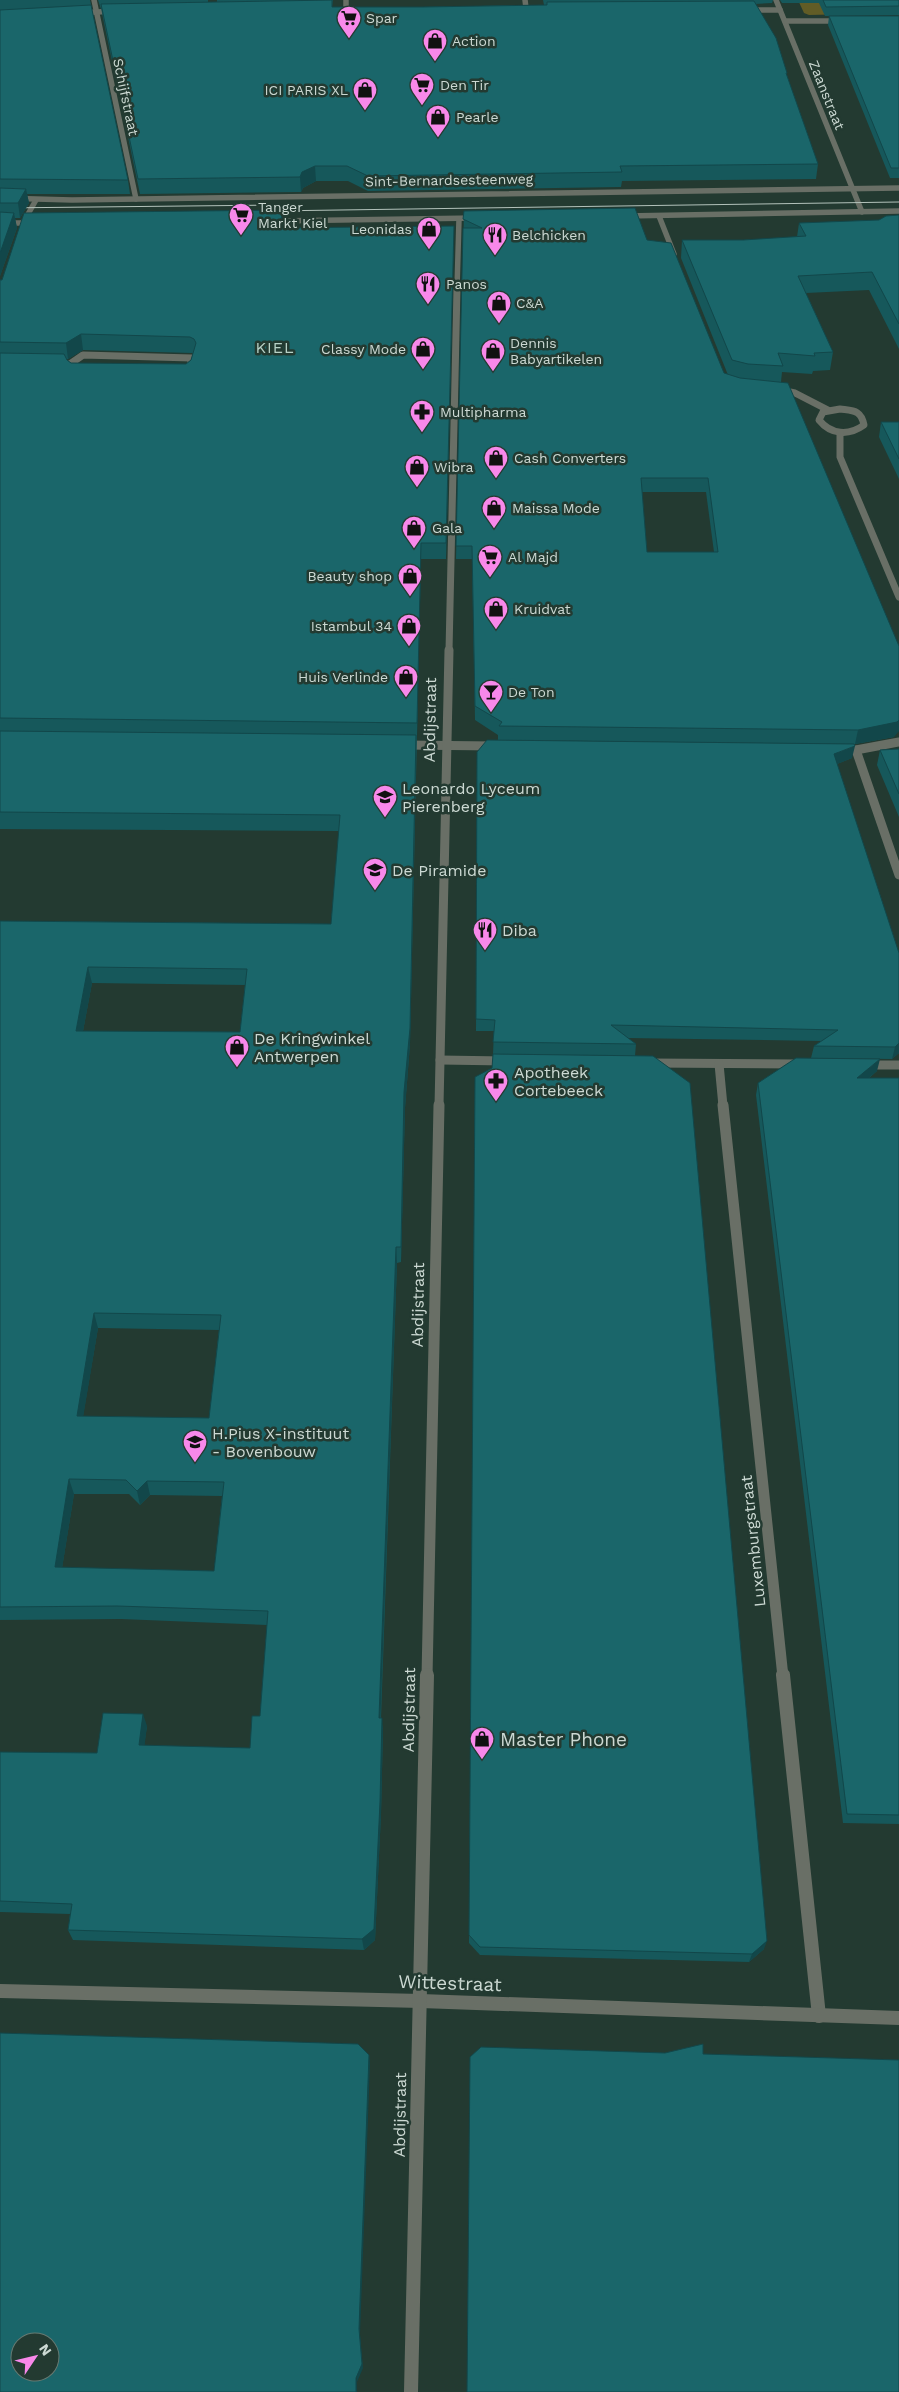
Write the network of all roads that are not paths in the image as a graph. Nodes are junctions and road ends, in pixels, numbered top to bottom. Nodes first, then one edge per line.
1 (94, 0) edge
2 (346, 0) edge
3 (525, 0) edge
4 (776, 0) edge
5 (518, 8) edge
6 (526, 8) junction
7 (336, 10) edge
8 (346, 10) junction
9 (356, 10) edge
10 (533, 10) edge
11 (741, 10) edge
12 (780, 10) junction
13 (122, 11) edge
14 (97, 12) junction
15 (78, 13) edge
16 (845, 20) edge
17 (786, 21) junction
18 (852, 188) junction
19 (899, 188) edge
20 (0, 198) edge
21 (136, 199) junction
22 (36, 200) junction
23 (899, 211) edge
24 (862, 212) junction
25 (621, 216) edge
26 (659, 216) junction
27 (488, 218) edge
28 (459, 219) junction
29 (263, 221) edge
30 (0, 223) edge
31 (41, 223) edge
32 (22, 226) junction
33 (679, 266) edge
34 (52, 364) edge
35 (70, 364) junction
36 (74, 373) edge
37 (178, 374) edge
38 (771, 390) edge
39 (828, 410) junction
40 (840, 432) junction
41 (899, 597) edge
42 (899, 742) edge
43 (397, 745) edge
44 (447, 745) junction
45 (507, 746) edge
46 (836, 749) edge
47 (856, 750) junction
48 (899, 875) edge
49 (440, 1060) junction
50 (520, 1061) edge
51 (640, 1062) edge
52 (719, 1064) junction
53 (809, 1064) edge
54 (859, 1065) edge
55 (899, 1066) edge
56 (0, 1990) edge
57 (420, 2001) junction
58 (819, 2016) junction
59 (899, 2018) edge
60 (411, 2392) edge

1 - 14 street, Schijfstraat
2 - 8 street
3 - 6 street
4 - 12 street, Zaanstraat
5 - 6 street
6 - 10 street
7 - 8 street
8 - 9 street
11 - 12 street
12 - 17 street, Zaanstraat
13 - 14 street
14 - 15 street
14 - 21 street, Schijfstraat
16 - 17 street
17 - 18 street, Zaanstraat
18 - 19 street, Sint-Bernardsesteenweg
18 - 21 street, Sint-Bernardsesteenweg
18 - 24 street, Zaanstraat
20 - 22 street, Sint-Bernardsesteenweg
21 - 22 street, Sint-Bernardsesteenweg
22 - 32 street
23 - 24 street
24 - 26 street
25 - 26 street
26 - 33 street
27 - 28 street
28 - 29 street
28 - 44 street, Abdijstraat
30 - 32 street
31 - 32 street
34 - 35 street
35 - 36 street
35 - 37 street
38 - 39 street
39 - 40 street
39 - 40 street
40 - 41 street
42 - 47 street
43 - 44 street
44 - 45 street
44 - 49 street, Abdijstraat
46 - 47 street
47 - 48 street
49 - 50 street
49 - 57 street, Abdijstraat
51 - 52 street
52 - 53 street
52 - 58 street, Luxemburgstraat
54 - 55 street
56 - 57 street, Wittestraat
57 - 58 street, Wittestraat
57 - 60 street, Abdijstraat
58 - 59 street, Wittestraat

